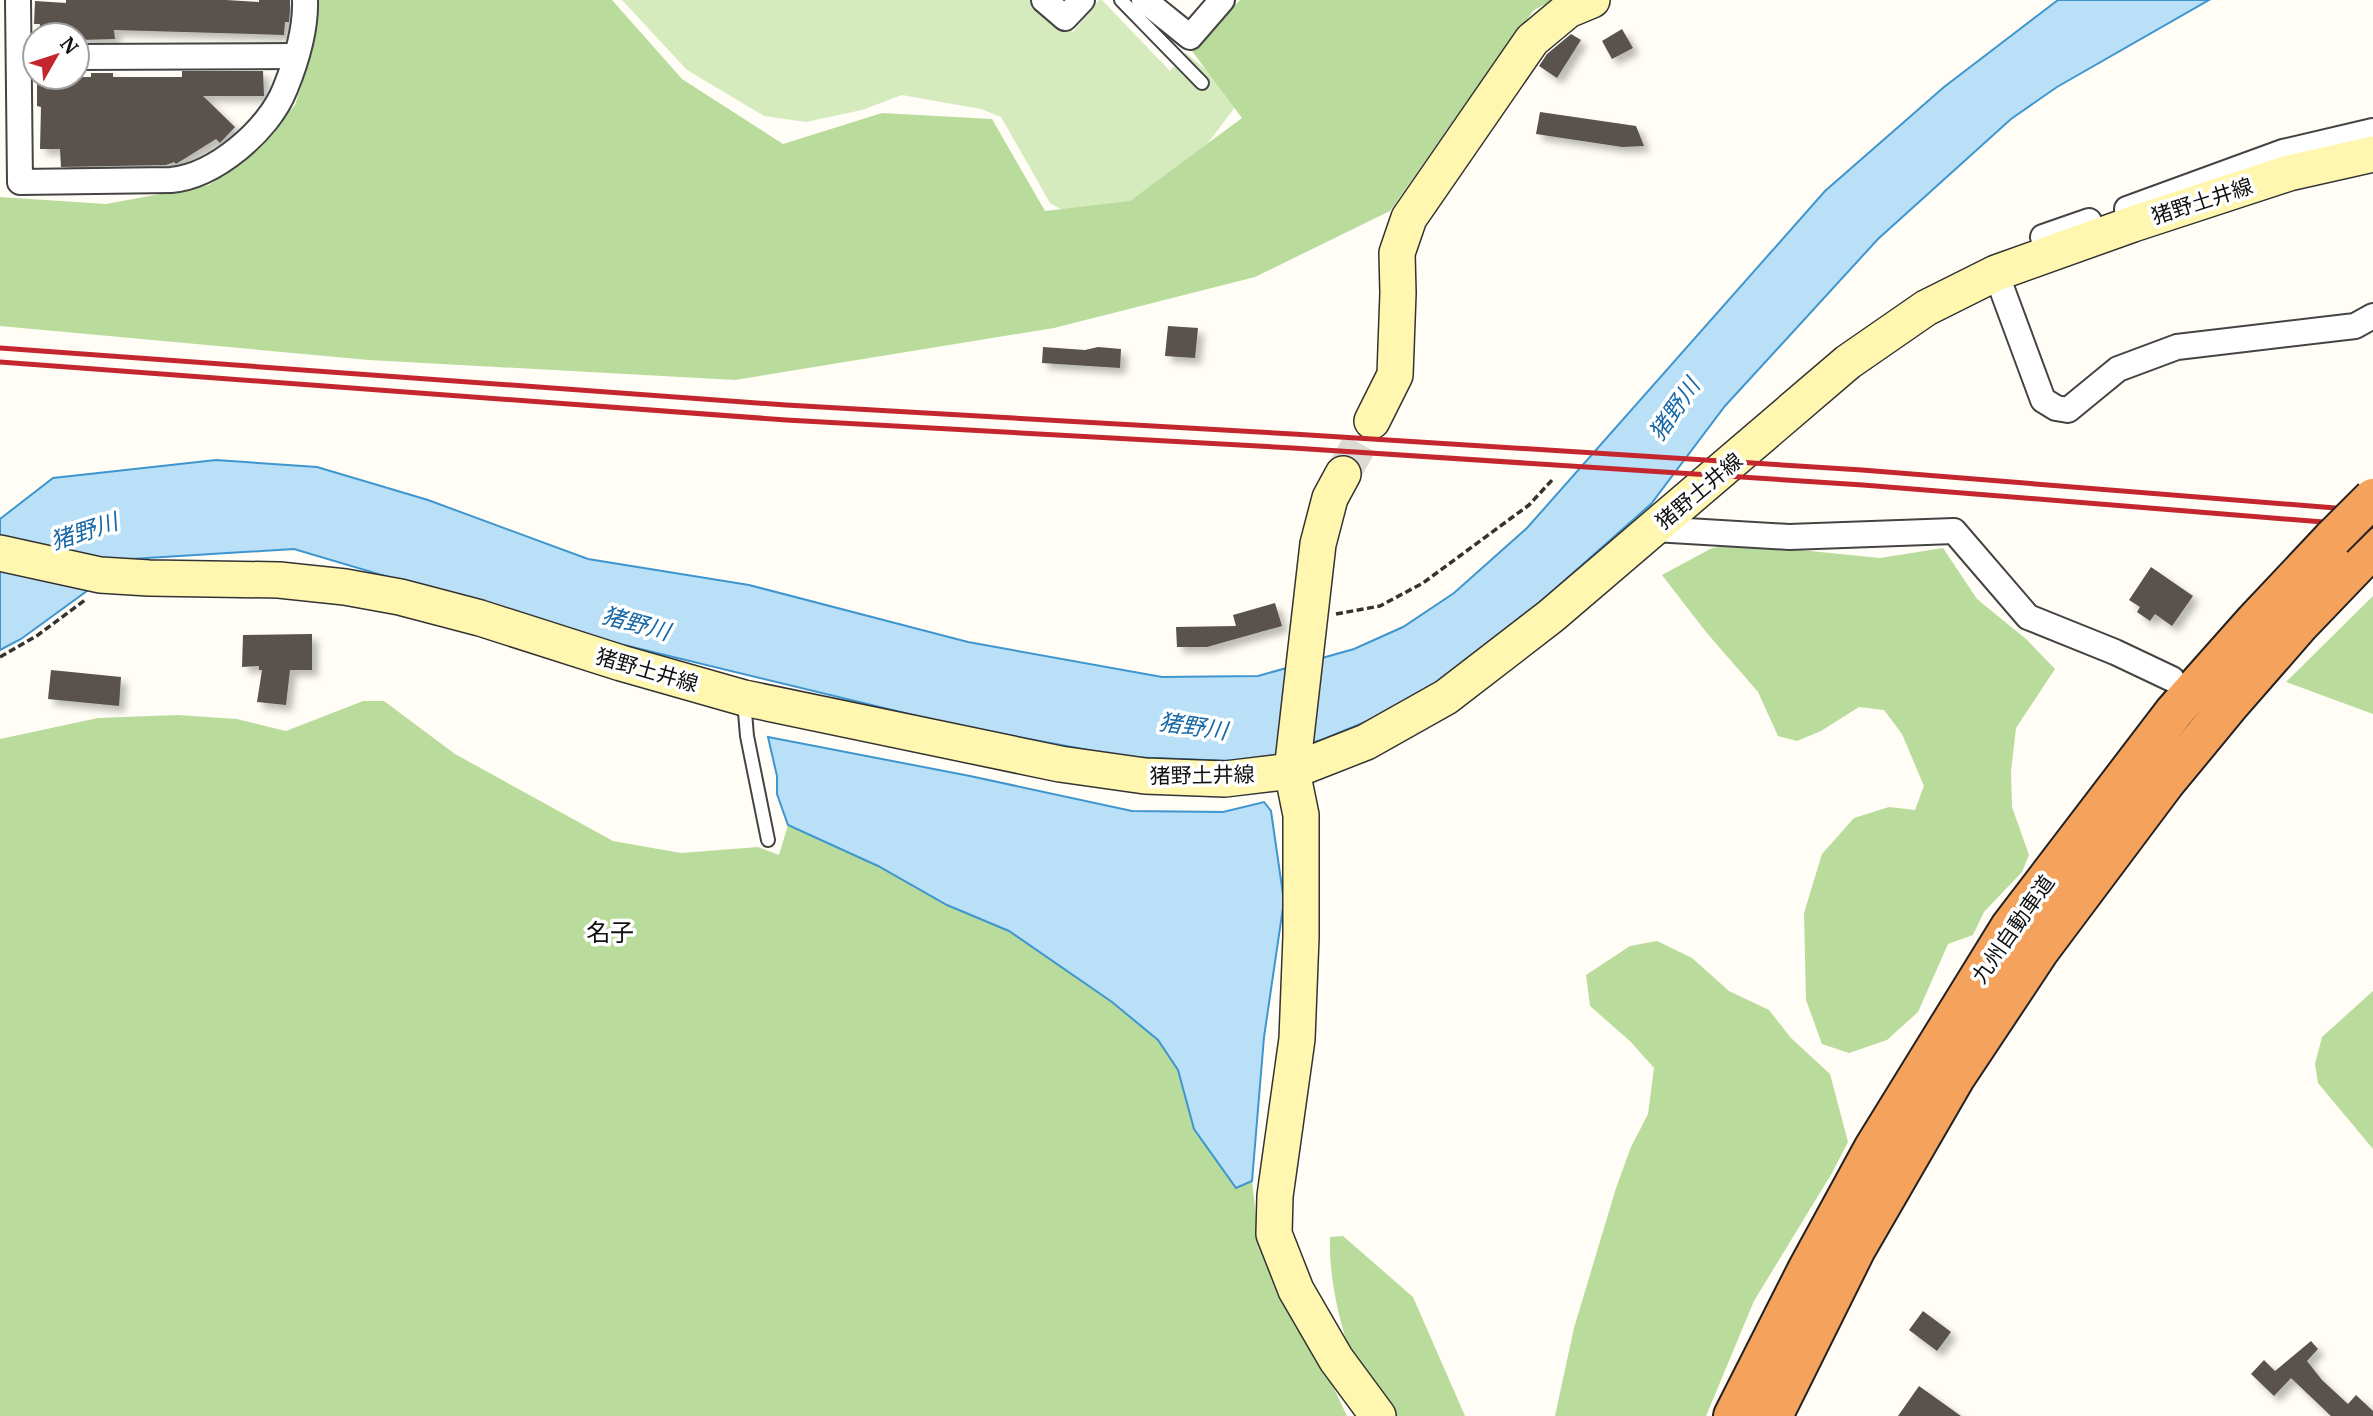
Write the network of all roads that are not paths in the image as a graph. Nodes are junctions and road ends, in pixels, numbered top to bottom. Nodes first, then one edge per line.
1 (18, 0) edge
2 (305, 0) edge
3 (1044, 0) edge
4 (1082, 0) edge
5 (1121, 0) edge
6 (1144, 0) edge
7 (1222, 0) edge
8 (1592, 0) edge
9 (21, 21) edge
10 (295, 56) junction
11 (91, 57) edge
12 (1202, 83) dead end
13 (24, 91) edge
14 (2373, 131) edge
15 (2373, 153) edge
16 (2043, 237) dead end
17 (1996, 273) junction
18 (2373, 316) edge
19 (1372, 421) tunnel mouth
20 (1343, 474) tunnel mouth
21 (2373, 498) edge
22 (1654, 529) junction
23 (2373, 548) edge
24 (0, 552) edge
25 (2172, 679) dead end
26 (744, 698) junction
27 (1294, 758) junction
28 (768, 840) dead end
29 (1378, 1416) edge
30 (1733, 1416) edge
31 (1773, 1416) edge

1 - 9 street
2 - 10 street
3 - 4 street
5 - 12 lane
6 - 7 street
8 - 19 main road
10 - 11 street
10 - 13 street
14 - 16 street
15 - 17 main road, 猪野土井線
17 - 18 street
17 - 22 main road, 猪野土井線
20 - 27 main road
21 - 30 highway, 九州自動車道, bridge
22 - 25 street
22 - 27 main road, 猪野土井線
23 - 31 highway, 九州自動車道
24 - 26 main road, 猪野土井線
26 - 27 main road, 猪野土井線
26 - 28 lane
27 - 29 main road

